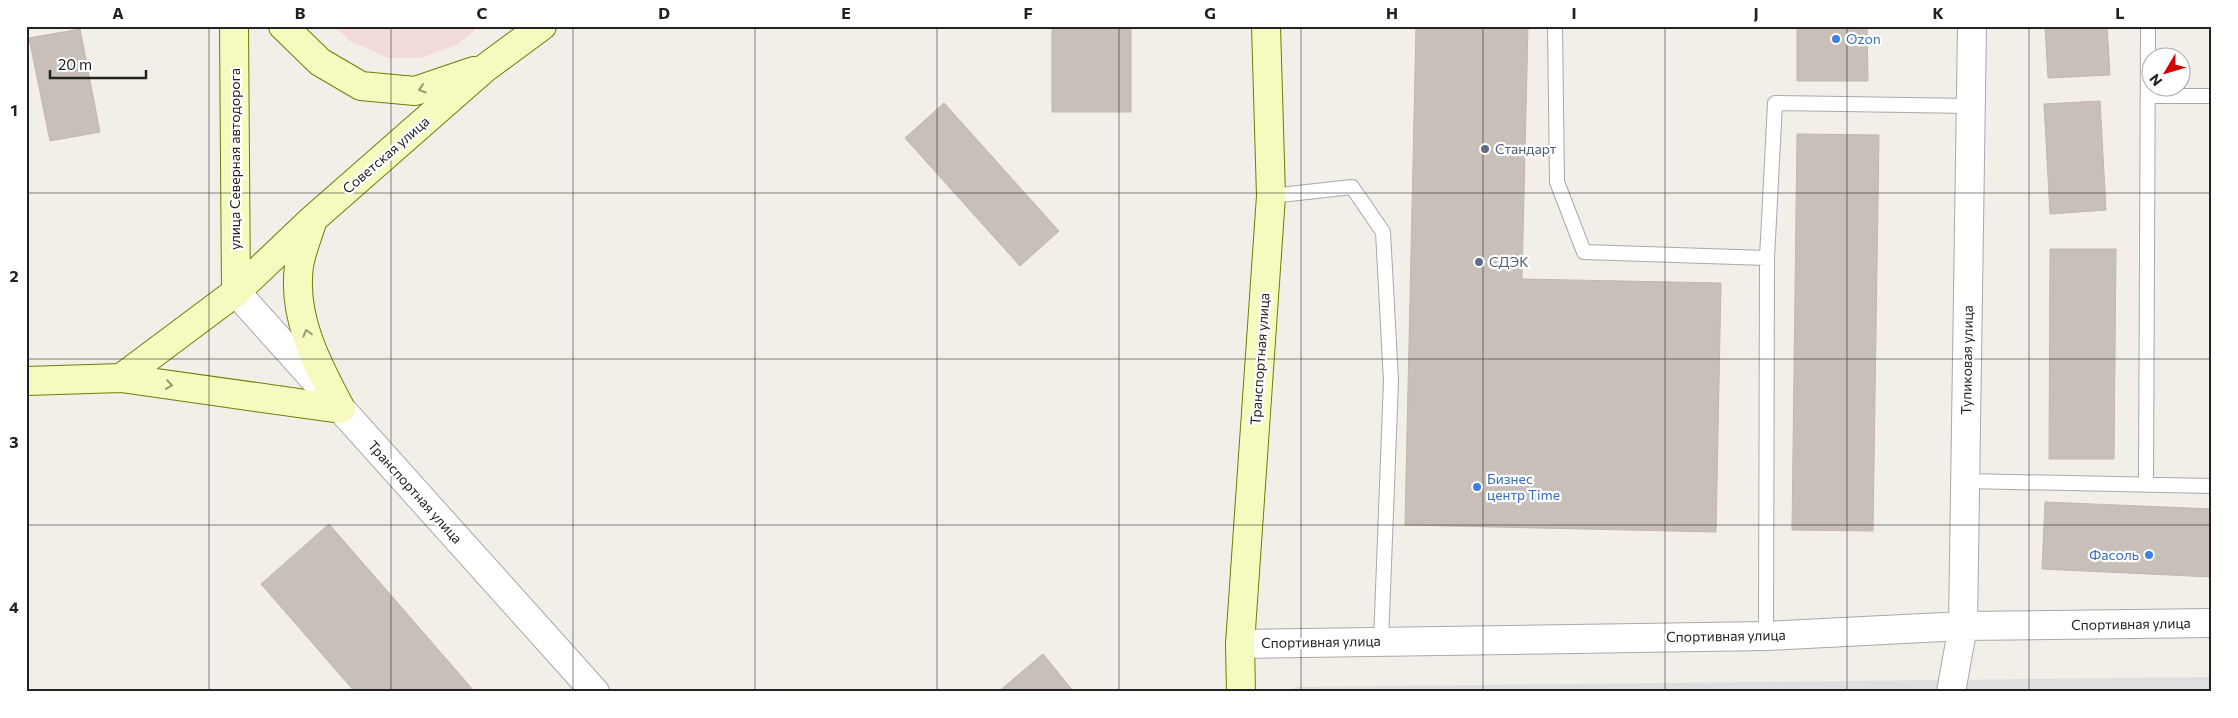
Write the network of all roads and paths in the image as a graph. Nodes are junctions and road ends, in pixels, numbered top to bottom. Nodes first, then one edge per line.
1 (234, 26) edge
2 (283, 26) edge
3 (542, 26) edge
4 (1266, 26) edge
5 (1555, 26) edge
6 (1972, 26) edge
7 (2148, 26) edge
8 (2148, 48) edge
9 (485, 68) junction
10 (2190, 96) edge
11 (2212, 96) edge
12 (2148, 98) edge
13 (1970, 106) junction
14 (1271, 196) junction
15 (313, 219) junction
16 (1767, 258) junction
17 (236, 292) junction
18 (121, 378) junction
19 (26, 381) edge
20 (341, 410) junction
21 (1965, 481) junction
22 (2146, 485) junction
23 (2212, 486) edge
24 (2212, 623) edge
25 (1963, 626) junction
26 (1766, 636) junction
27 (1381, 642) junction
28 (1240, 644) junction
29 (595, 692) edge
30 (1241, 692) edge
31 (1952, 692) edge

1 - 17 street, улица Северная автодорога
9 -> 2 street
3 - 9 street, Советская улица
4 - 14 street, Транспортная улица
5 - 16 lane
6 - 13 street, Тупиковая улица
7 - 8 lane
9 - 15 street, Советская улица
10 - 11 lane
12 - 22 lane
13 - 16 lane
13 - 21 street, Тупиковая улица
14 - 27 lane
14 - 28 street, Транспортная улица
15 - 17 street, Советская улица
20 -> 15 street
16 - 26 lane
17 - 18 street, Советская улица
17 - 20 street, Транспортная улица
18 - 19 street
18 -> 20 street
20 - 29 street, Транспортная улица
21 - 22 lane
21 - 25 street, Тупиковая улица
22 - 23 lane
24 - 25 street, Спортивная улица
25 - 26 street, Спортивная улица
25 - 31 street, Тупиковая улица
26 - 27 street, Спортивная улица
27 - 28 street, Спортивная улица
28 - 30 street, Транспортная улица

